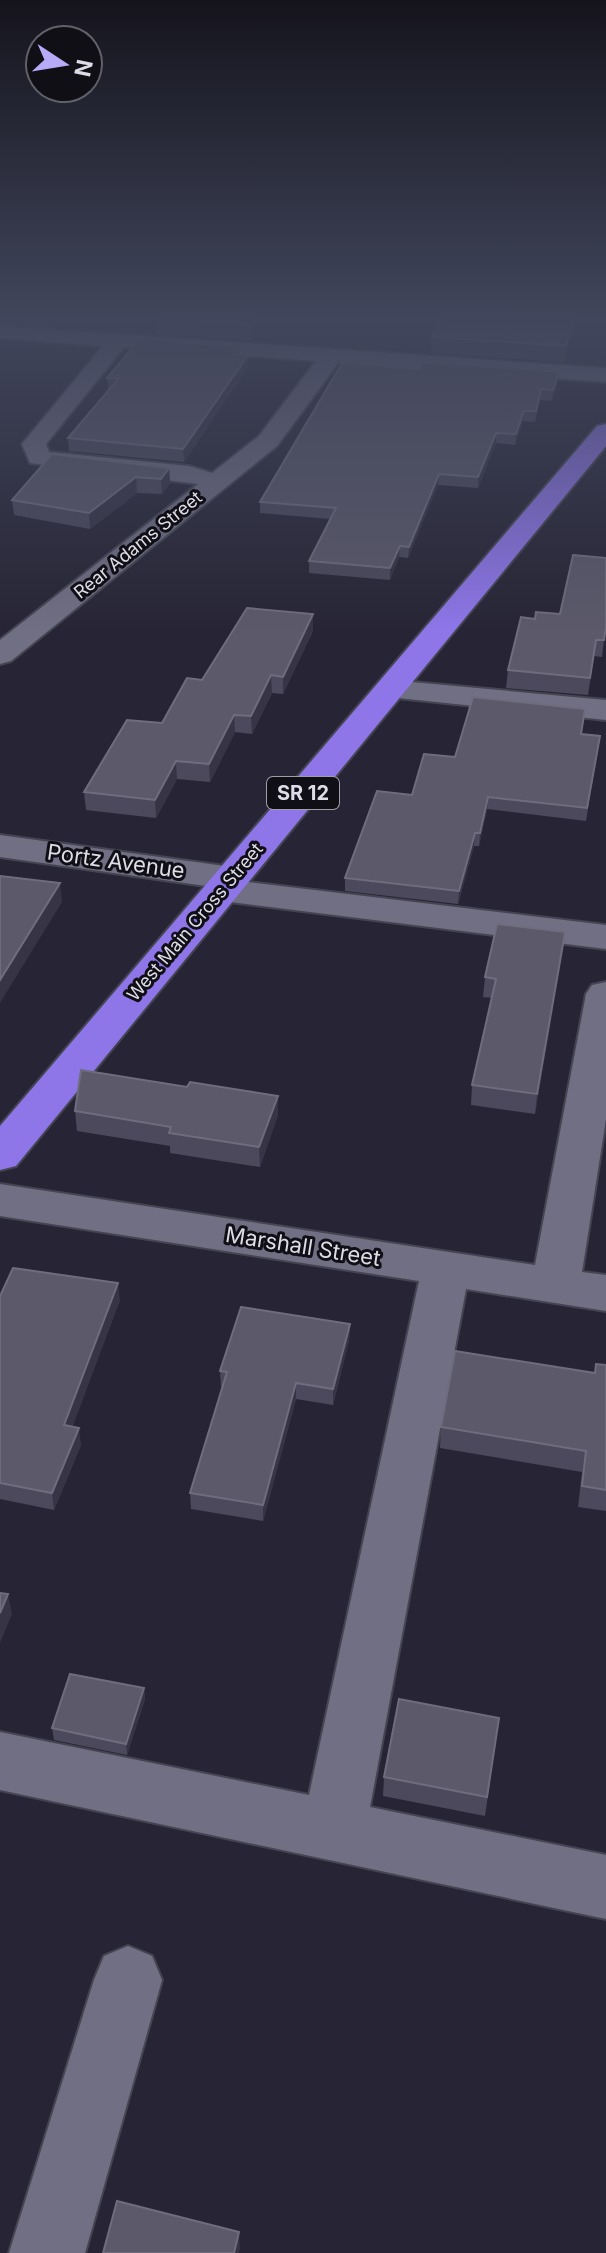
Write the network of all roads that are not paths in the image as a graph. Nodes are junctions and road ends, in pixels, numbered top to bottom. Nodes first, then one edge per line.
1 (51, 423) edge
2 (281, 423) edge
3 (606, 431) edge
4 (217, 482) junction
5 (12, 634) edge
6 (0, 655) edge
7 (390, 689) junction
8 (606, 710) edge
9 (0, 846) edge
10 (227, 884) junction
11 (606, 937) edge
12 (606, 994) edge
13 (0, 1155) edge
14 (0, 1200) edge
15 (446, 1269) junction
16 (555, 1286) junction
17 (606, 1293) edge
18 (0, 1761) edge
19 (334, 1830) junction
20 (606, 1887) edge
21 (128, 1980) dead end
22 (47, 2253) edge

1 - 4 street
2 - 4 street, Rear Adams Street
3 - 7 highway, West Main Cross Street / SR 12
4 - 5 street, Rear Adams Street
5 - 6 street, Rear Adams Street
7 - 8 street
7 - 10 highway, West Main Cross Street / SR 12
9 - 10 street, Portz Avenue
10 - 11 street, Portz Avenue
10 - 13 highway, West Main Cross Street / SR 12
12 - 16 street
14 - 15 street, Marshall Street
15 - 16 street, Marshall Street
15 - 19 street
16 - 17 street, Marshall Street
18 - 19 street
19 - 20 street
21 - 22 street

